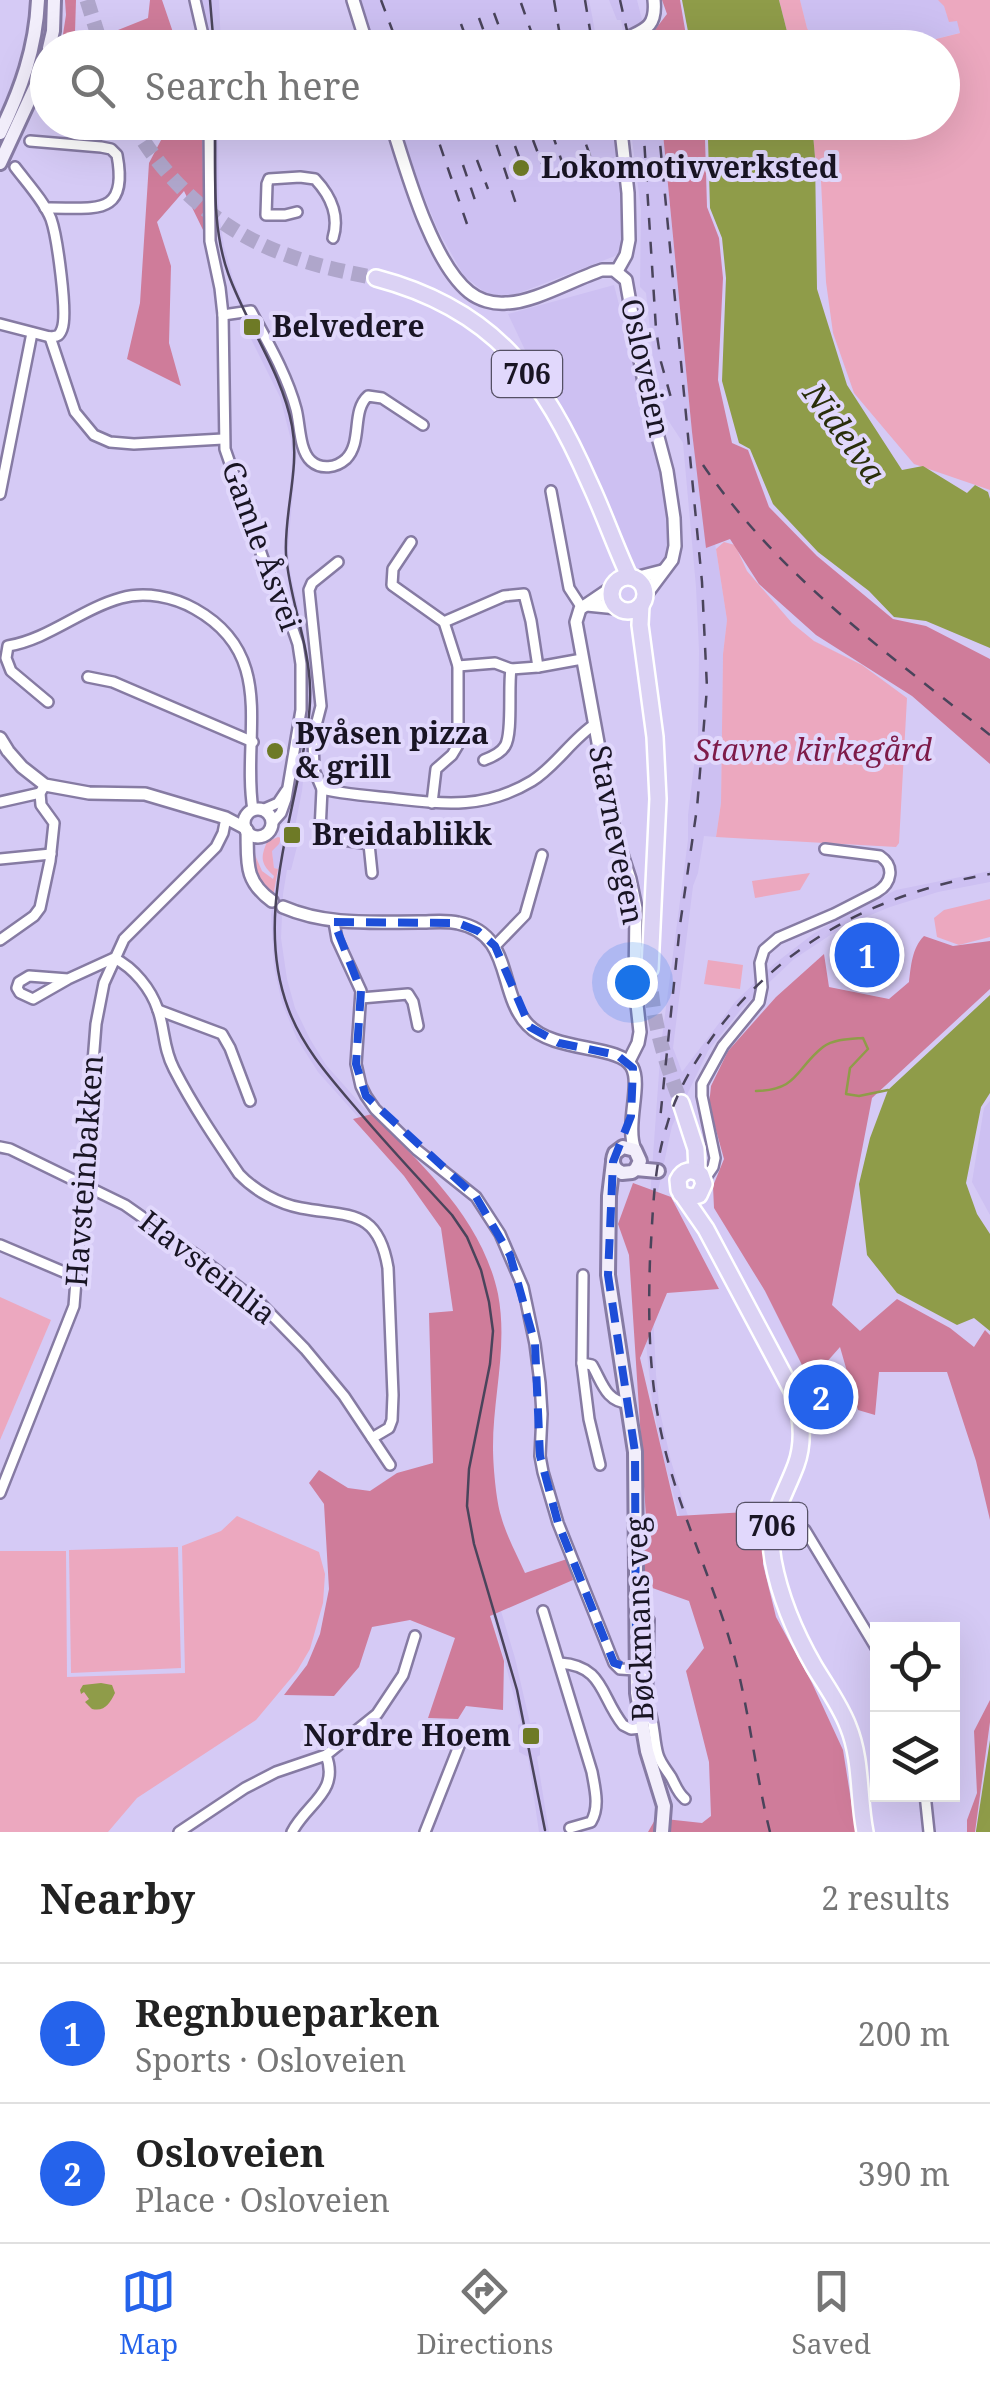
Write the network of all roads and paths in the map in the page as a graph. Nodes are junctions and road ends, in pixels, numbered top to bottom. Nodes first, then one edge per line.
1 (38, 0) edge
2 (54, 0) edge
3 (195, 0) edge
4 (352, 0) edge
5 (654, 0) edge
6 (36, 30) edge
7 (53, 30) edge
8 (202, 30) edge
9 (362, 30) edge
10 (644, 30) edge
11 (30, 58) edge
12 (30, 100) edge
13 (0, 133) edge
14 (209, 140) edge
15 (398, 140) edge
16 (622, 140) edge
17 (30, 141) dead end
18 (0, 163) edge
19 (15, 167) dead end
20 (45, 208) junction
21 (298, 212) dead end
22 (333, 238) dead end
23 (617, 271) junction
24 (376, 278) tunnel mouth
25 (223, 315) junction
26 (0, 324) edge
27 (32, 333) junction
28 (50, 338) junction
29 (423, 425) dead end
30 (223, 440) junction
31 (2, 472) edge
32 (552, 491) dead end
33 (0, 494) edge
34 (411, 542) dead end
35 (338, 562) dead end
36 (666, 570) junction
37 (622, 582) junction
38 (643, 601) junction
39 (584, 606) junction
40 (620, 609) junction
41 (444, 622) junction
42 (582, 659) junction
43 (643, 660) junction
44 (458, 666) junction
45 (538, 667) junction
46 (510, 669) junction
47 (88, 677) dead end
48 (48, 702) dead end
49 (594, 724) junction
50 (297, 736) junction
51 (313, 737) junction
52 (0, 738) edge
53 (253, 742) junction
54 (484, 760) dead end
55 (287, 788) junction
56 (322, 788) junction
57 (42, 789) junction
58 (0, 802) edge
59 (432, 802) junction
60 (226, 818) junction
61 (251, 818) junction
62 (272, 823) junction
63 (261, 836) junction
64 (826, 849) dead end
65 (51, 854) junction
66 (542, 855) dead end
67 (0, 859) edge
68 (250, 872) junction
69 (372, 873) dead end
70 (334, 922) junction
71 (0, 940) edge
72 (495, 946) junction
73 (114, 958) junction
74 (650, 969) tunnel mouth
75 (68, 979) junction
76 (361, 998) junction
77 (158, 1010) junction
78 (418, 1026) dead end
79 (629, 1062) junction
80 (250, 1100) dead end
81 (682, 1103) tunnel mouth
82 (631, 1116) junction
83 (0, 1147) edge
84 (616, 1156) junction
85 (635, 1163) junction
86 (691, 1182) junction
87 (82, 1184) junction
88 (610, 1210) junction
89 (0, 1245) edge
90 (583, 1276) dead end
91 (78, 1278) junction
92 (582, 1363) junction
93 (628, 1403) junction
94 (372, 1438) junction
95 (390, 1465) dead end
96 (600, 1466) dead end
97 (0, 1493) edge
98 (805, 1530) dead end
99 (543, 1611) dead end
100 (649, 1620) dead end
101 (415, 1636) dead end
102 (870, 1638) edge
103 (560, 1663) junction
104 (636, 1670) junction
105 (643, 1703) junction
106 (642, 1728) junction
107 (462, 1742) dead end
108 (326, 1755) junction
109 (684, 1799) dead end
110 (926, 1802) edge
111 (570, 1828) dead end
112 (178, 1832) edge
113 (292, 1832) edge
114 (426, 1832) edge
115 (662, 1832) edge
116 (865, 1832) edge
117 (929, 1832) edge

1 - 6 main road
2 - 7 main road
3 - 8 street
4 - 9 street
5 - 10 street
11 - 13 main road
12 - 18 main road
14 - 25 street, Gamle Åsvei
15 - 23 street, Osloveien
16 - 23 street
17 - 20 street
19 - 20 street
20 - 28 street
21 - 22 street
23 - 36 street, Osloveien
24 - 37 highway, 706
25 - 29 street
25 - 30 street, Gamle Åsvei
26 - 27 street
27 - 28 street
27 - 31 street
28 - 30 street
30 - 50 street, Gamle Åsvei
31 - 33 street
32 - 39 street, Stavnevegen
34 - 41 street
35 - 51 street
36 - 37 street
36 - 38 street
37 - 38 highway, 706
37 - 39 street
37 - 40 highway, 706
38 - 40 highway
38 - 43 highway, 706
39 - 40 street
39 - 42 street, Stavnevegen
40 - 43 highway, 706
41 - 44 street
41 - 45 street
42 - 45 street
42 - 49 street, Stavnevegen
43 - 74 highway, 706
44 - 46 street
44 - 59 street
45 - 46 street
46 - 54 street
47 - 53 street
48 - 53 street
49 - 59 street
49 - 79 street, Stavnevegen
50 - 51 street
50 - 55 street, Gamle Åsvei
51 - 56 street
52 - 57 street
53 - 61 street
55 - 61 street
55 - 62 street, Gamle Åsvei
56 - 59 street
56 - 69 street
57 - 58 street
57 - 60 street
57 - 65 street
60 - 61 street
60 - 73 street, Havsteinbakken
61 - 62 street
61 - 63 street
61 - 68 street
62 - 63 street
63 - 68 street
64 - 86 street
65 - 67 street
65 - 71 street
66 - 72 street
68 - 70 street
70 - 72 street
70 - 76 street
72 - 79 street
73 - 75 street, Havsteinbakken
73 - 77 street
73 - 87 street, Havsteinbakken
75 - 75 street, Havsteinbakken
76 - 78 street
76 - 104 street
77 - 80 street
77 - 94 street
79 - 82 street, Stavnevegen
81 - 86 highway
82 - 84 street
82 - 85 street
83 - 87 street, Havsteinlia
84 - 85 main road
84 - 85 main road
84 - 88 main road, Bøckmans veg
85 - 86 main road
85 - 88 main road, Bøckmans veg
86 - 116 highway, 706
87 - 91 street, Havsteinbakken
87 - 94 street, Havsteinlia
88 - 93 main road, Bøckmans veg
89 - 91 street
90 - 92 street
91 - 97 street, Havsteinbakken
92 - 93 street
92 - 96 street
93 - 104 main road, Bøckmans veg
94 - 95 street, Havsteinlia
98 - 102 street
99 - 103 street
100 - 105 street
101 - 108 street
103 - 106 street
103 - 111 street
104 - 105 main road, Bøckmans veg
105 - 106 main road, Bøckmans veg
105 - 109 street
106 - 115 main road, Bøckmans veg
107 - 114 street
108 - 112 street
108 - 113 street
110 - 117 street

